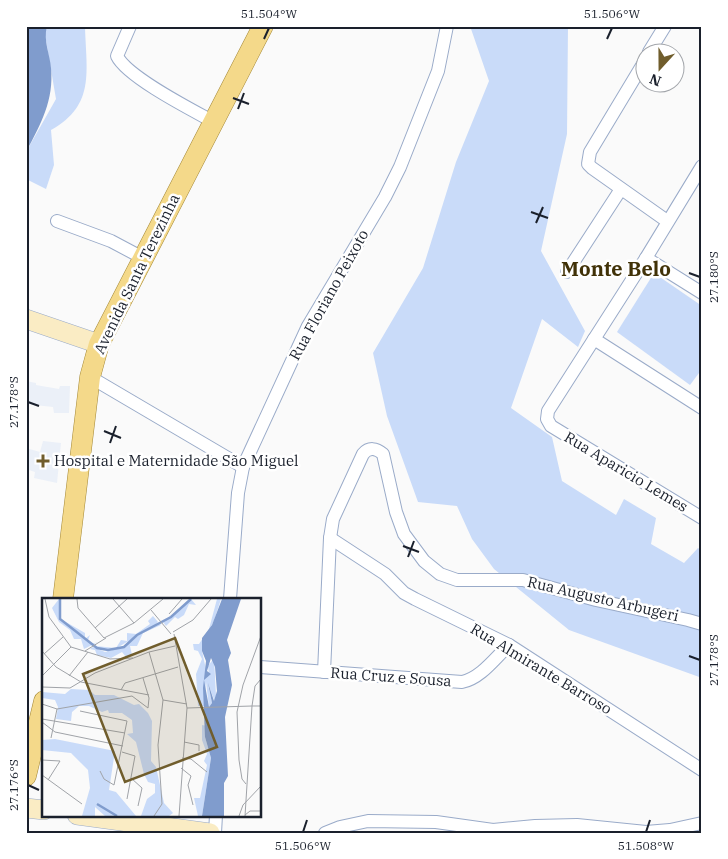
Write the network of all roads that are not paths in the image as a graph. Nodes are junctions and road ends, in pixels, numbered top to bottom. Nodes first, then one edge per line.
1 (130, 26) edge
2 (263, 26) edge
3 (447, 26) edge
4 (665, 26) edge
5 (655, 42) edge
6 (636, 76) edge
7 (214, 122) junction
8 (702, 166) edge
9 (621, 189) junction
10 (667, 220) junction
11 (56, 221) dead end
12 (143, 258) junction
13 (646, 258) junction
14 (567, 272) dead end
15 (702, 293) edge
16 (26, 319) edge
17 (594, 339) junction
18 (99, 344) junction
19 (90, 378) junction
20 (702, 408) edge
21 (243, 467) junction
22 (702, 518) edge
23 (330, 538) junction
24 (62, 598) edge
25 (230, 598) edge
26 (702, 624) edge
27 (509, 645) junction
28 (261, 667) edge
29 (324, 672) junction
30 (42, 710) edge
31 (702, 770) edge
32 (26, 776) edge
33 (26, 808) edge
34 (42, 810) edge
35 (84, 816) edge
36 (216, 816) edge
37 (702, 824) edge
38 (210, 833) edge
39 (215, 833) edge
40 (324, 833) edge

1 - 7 street
2 - 7 main road, Avenida Santa Terezinha
3 - 21 street, Rua Floriano Peixoto
4 - 5 street
6 - 9 street
7 - 12 main road, Avenida Santa Terezinha
8 - 10 street
9 - 10 street
9 - 14 street
10 - 13 street
11 - 12 street
12 - 18 main road, Avenida Santa Terezinha
13 - 15 street
13 - 17 street
16 - 18 street
17 - 20 street
17 - 22 street, Rua Aparicio Lemes
18 - 19 main road, Avenida Santa Terezinha
19 - 21 street
19 - 24 main road, Avenida Santa Terezinha
21 - 25 street, Rua Floriano Peixoto
23 - 26 street, Rua Augusto Arbugeri
23 - 27 street, Rua Almirante Barroso
23 - 29 street, Rua Augusto Arbugeri
27 - 29 street, Rua Cruz e Sousa
27 - 31 street, Rua Almirante Barroso
28 - 29 street, Rua Cruz e Sousa
30 - 32 main road
33 - 34 street
35 - 38 street
36 - 39 street
37 - 40 street

